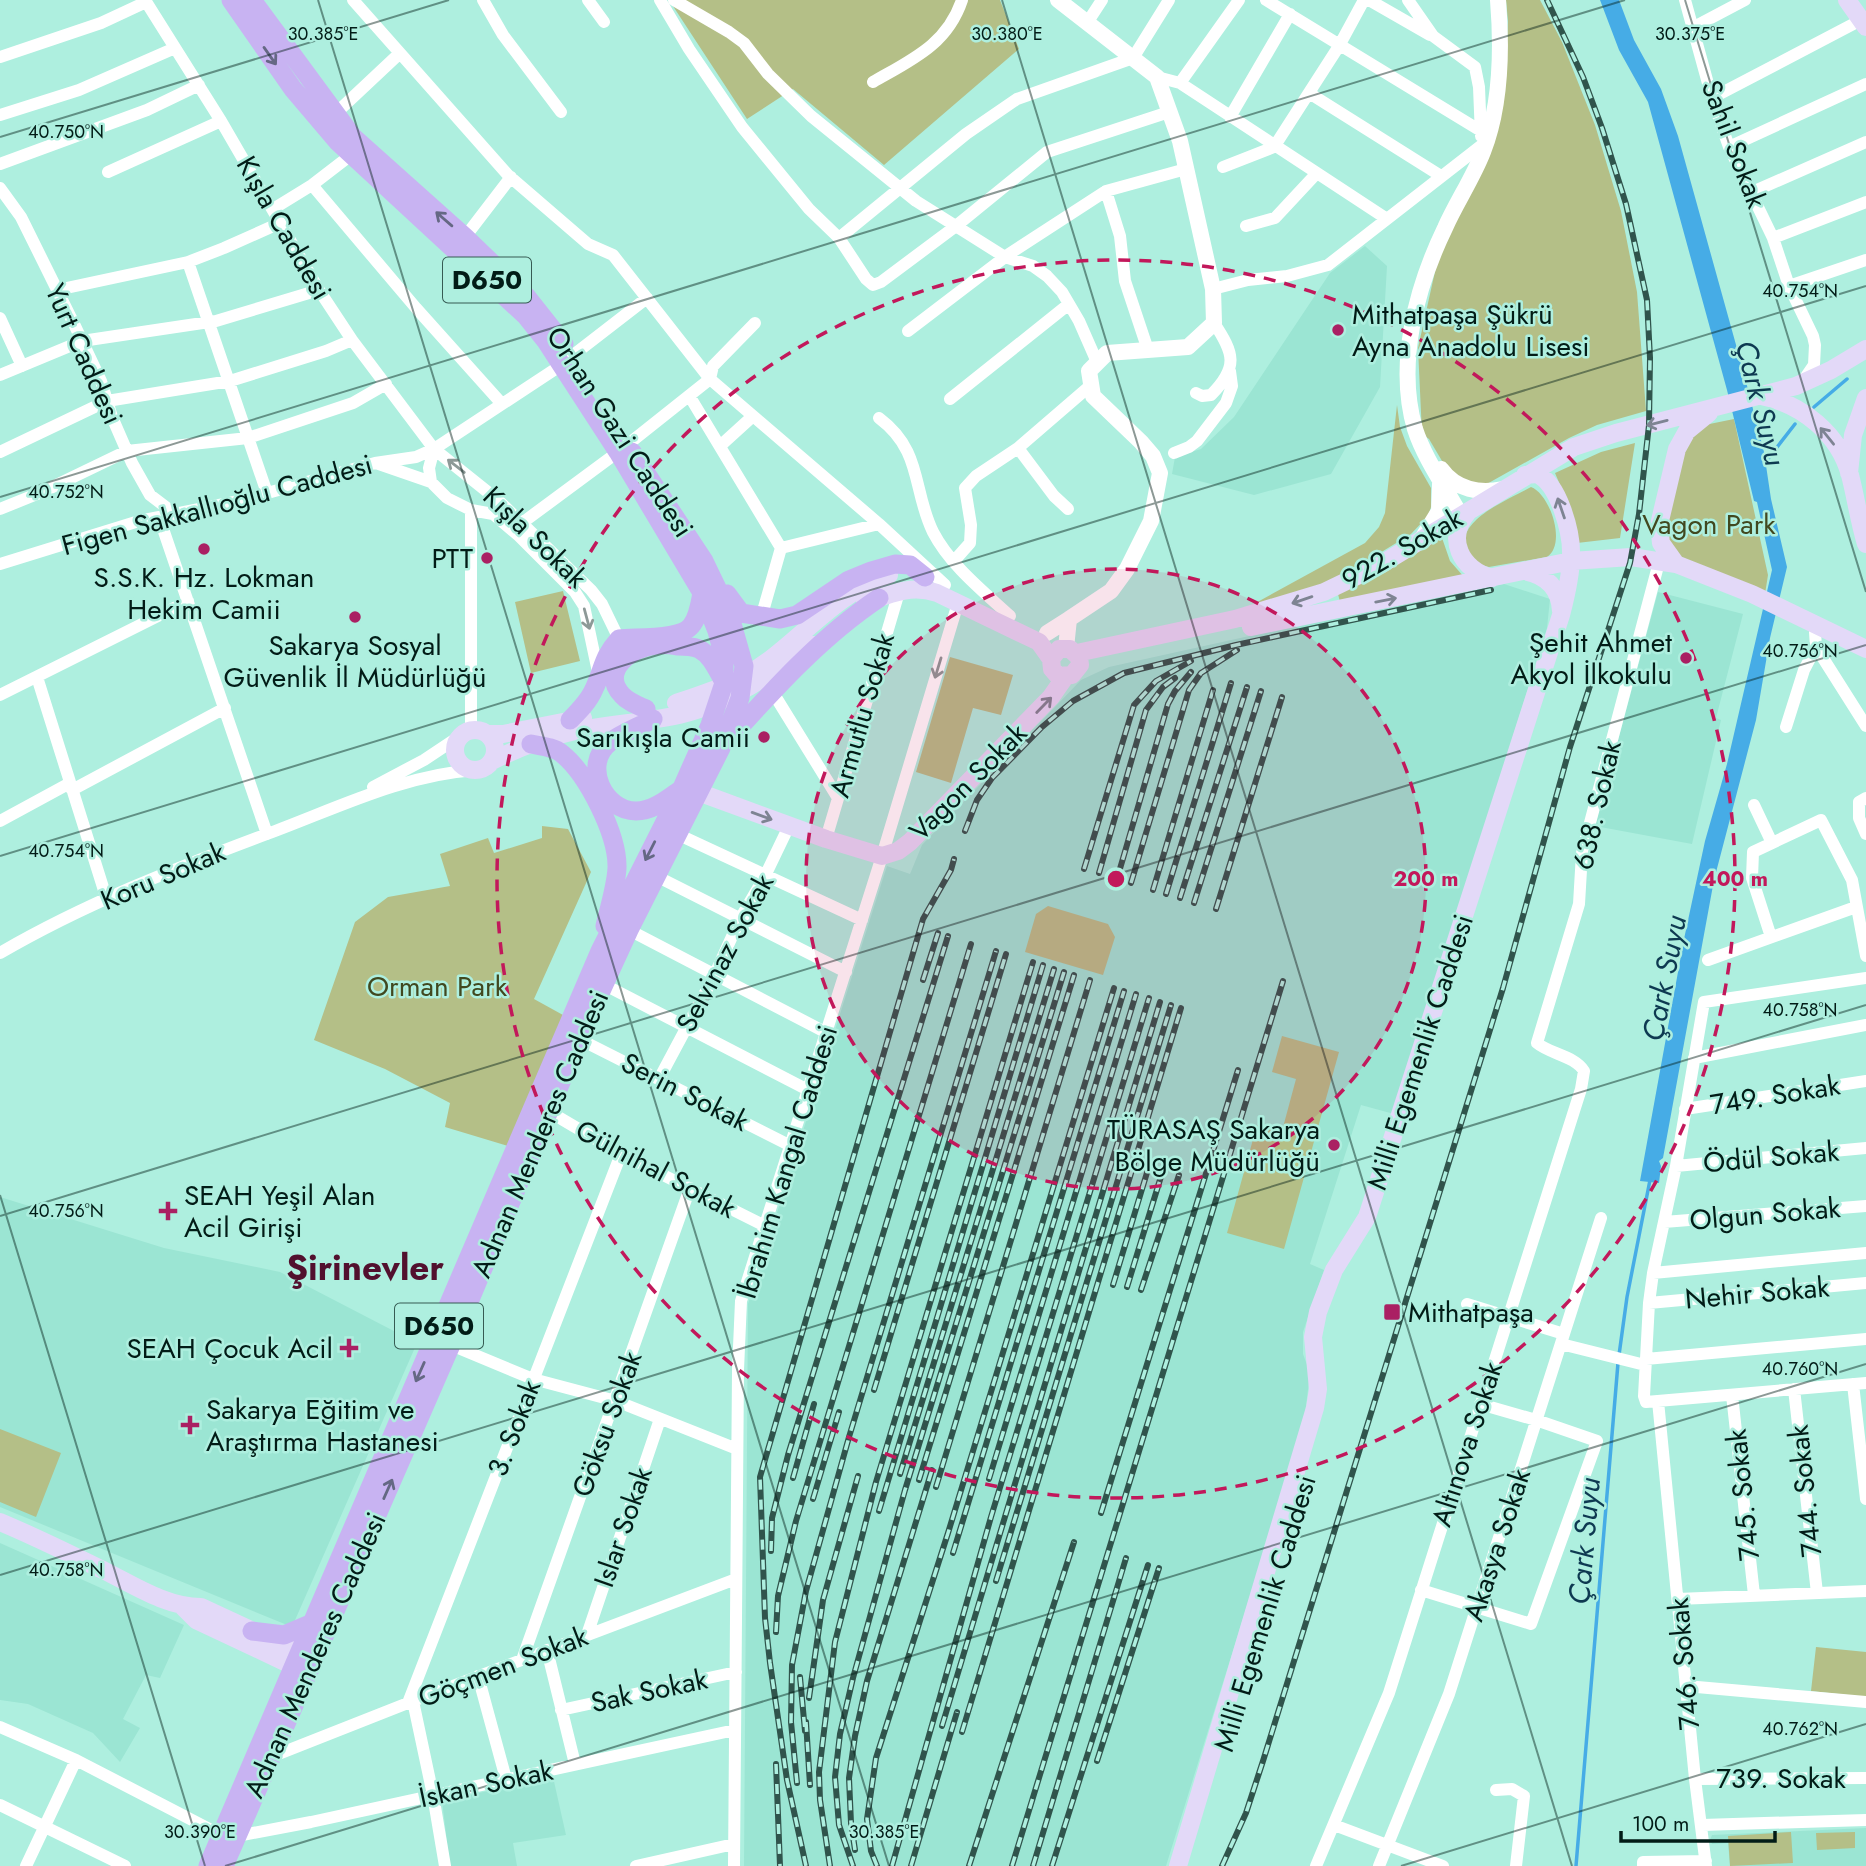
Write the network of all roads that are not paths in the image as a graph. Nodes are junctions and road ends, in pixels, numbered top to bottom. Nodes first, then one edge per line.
1 (231, 0) edge
2 (252, 0) edge
3 (354, 0) edge
4 (482, 0) edge
5 (588, 0) edge
6 (660, 0) edge
7 (674, 0) edge
8 (962, 0) edge
9 (1058, 0) edge
10 (1102, 0) edge
11 (1169, 0) edge
12 (1239, 0) edge
13 (1266, 0) edge
14 (1367, 0) edge
15 (1408, 0) edge
16 (1498, 0) edge
17 (1685, 0) edge
18 (1745, 0) edge
19 (1847, 0) edge
20 (145, 1) edge
21 (1290, 14) junction
22 (604, 22) dead end
23 (1087, 23) junction
24 (1864, 23) edge
25 (1692, 28) junction
26 (1433, 36) junction
27 (1339, 46) junction
28 (175, 48) junction
29 (400, 53) junction
30 (0, 57) edge
31 (1133, 58) junction
32 (1157, 77) junction
33 (873, 82) dead end
34 (1180, 83) junction
35 (1866, 84) edge
36 (199, 85) junction
37 (1308, 93) junction
38 (1712, 98) junction
39 (561, 112) dead end
40 (1169, 112) junction
41 (0, 114) edge
42 (335, 114) junction
43 (1230, 117) junction
44 (221, 121) junction
45 (1481, 131) junction
46 (1866, 142) edge
47 (1274, 147) junction
48 (1729, 147) junction
49 (1482, 150) junction
50 (351, 155) junction
51 (0, 164) edge
52 (1223, 167) dead end
53 (1186, 170) junction
54 (108, 172) dead end
55 (1316, 174) junction
56 (1441, 176) junction
57 (511, 177) junction
58 (312, 184) junction
59 (0, 188) edge
60 (899, 188) junction
61 (1106, 191) junction
62 (1749, 193) junction
63 (1866, 202) edge
64 (273, 209) junction
65 (1387, 219) junction
66 (280, 223) junction
67 (956, 226) junction
68 (1245, 226) dead end
69 (465, 237) junction
70 (839, 238) junction
71 (1773, 238) junction
72 (1005, 257) junction
73 (1866, 260) edge
74 (188, 262) junction
75 (1789, 286) junction
76 (319, 289) junction
77 (1213, 289) junction
78 (57, 290) junction
79 (647, 298) junction
80 (1069, 304) junction
81 (0, 318) edge
82 (209, 323) junction
83 (755, 323) dead end
84 (1214, 323) junction
85 (908, 331) dead end
86 (352, 340) junction
87 (82, 341) junction
88 (1866, 349) edge
89 (1148, 350) junction
90 (568, 360) junction
91 (1097, 362) junction
92 (22, 366) junction
93 (1230, 371) junction
94 (0, 375) edge
95 (710, 379) junction
96 (230, 382) junction
97 (386, 384) junction
98 (1800, 384) junction
99 (1091, 385) junction
100 (1196, 393) dead end
101 (1761, 396) junction
102 (690, 397) junction
103 (1866, 398) edge
104 (950, 399) dead end
105 (107, 401) junction
106 (502, 404) junction
107 (1719, 408) junction
108 (753, 416) junction
109 (879, 418) dead end
110 (248, 438) junction
111 (1423, 445) junction
112 (720, 446) junction
113 (1018, 448) junction
114 (434, 449) junction
115 (623, 449) junction
116 (127, 451) junction
117 (0, 452) edge
118 (1174, 453) dead end
119 (375, 463) junction
120 (1849, 473) junction
121 (1525, 475) junction
122 (1439, 478) junction
123 (431, 482) junction
124 (481, 485) junction
125 (1503, 489) junction
126 (267, 493) junction
127 (0, 509) edge
128 (1068, 509) dead end
129 (471, 510) junction
130 (176, 514) junction
131 (159, 517) junction
132 (1464, 518) junction
133 (522, 523) junction
134 (879, 524) junction
135 (1416, 543) junction
136 (1866, 544) edge
137 (781, 548) junction
138 (704, 561) junction
139 (954, 561) junction
140 (1571, 561) junction
141 (0, 564) edge
142 (1667, 565) junction
143 (1524, 571) junction
144 (925, 577) junction
145 (1492, 578) junction
146 (945, 585) junction
147 (899, 592) junction
148 (702, 593) junction
149 (879, 598) junction
150 (188, 601) junction
151 (958, 603) junction
152 (844, 605) junction
153 (1561, 615) junction
154 (1010, 616) junction
155 (761, 618) junction
156 (1069, 619) junction
157 (1796, 620) junction
158 (1866, 632) edge
159 (1047, 633) junction
160 (619, 639) junction
161 (1816, 639) junction
162 (1848, 639) junction
163 (1866, 649) edge
164 (1067, 655) junction
165 (598, 675) junction
166 (37, 677) junction
167 (724, 683) junction
168 (772, 691) junction
169 (0, 695) edge
170 (225, 708) junction
171 (649, 714) junction
172 (570, 720) junction
173 (1866, 726) edge
174 (1786, 727) dead end
175 (473, 733) junction
176 (531, 744) junction
177 (720, 748) junction
178 (492, 761) junction
179 (475, 770) junction
180 (71, 786) junction
181 (689, 791) junction
182 (838, 798) junction
183 (1863, 800) edge
184 (1754, 805) dead end
185 (330, 810) junction
186 (0, 821) edge
187 (789, 826) junction
188 (267, 834) junction
189 (677, 834) junction
190 (1866, 834) edge
191 (826, 839) junction
192 (1772, 843) junction
193 (883, 856) junction
194 (656, 876) junction
195 (765, 876) junction
196 (107, 900) junction
197 (1856, 907) junction
198 (740, 919) junction
199 (862, 920) junction
200 (629, 930) junction
201 (1771, 937) junction
202 (600, 951) junction
203 (0, 953) edge
204 (1866, 956) edge
205 (1708, 960) dead end
206 (846, 972) junction
207 (714, 976) junction
208 (1866, 978) edge
209 (604, 984) junction
210 (1866, 1025) edge
211 (685, 1028) junction
212 (827, 1033) junction
213 (579, 1039) junction
214 (1536, 1043) joint
215 (1694, 1058) junction
216 (659, 1079) junction
217 (1866, 1081) edge
218 (808, 1090) junction
219 (1685, 1109) junction
220 (548, 1111) junction
221 (791, 1146) junction
222 (1866, 1148) edge
223 (621, 1154) junction
224 (1676, 1166) junction
225 (690, 1188) junction
226 (1866, 1206) edge
227 (1601, 1218) dead end
228 (1664, 1222) junction
229 (765, 1226) junction
230 (1866, 1253) edge
231 (1653, 1273) junction
232 (1866, 1283) edge
233 (1649, 1303) junction
234 (1467, 1304) dead end
235 (1508, 1315) junction
236 (1562, 1339) junction
237 (1866, 1339) edge
238 (451, 1345) junction
239 (1315, 1359) junction
240 (1643, 1363) junction
241 (533, 1379) junction
242 (1860, 1383) edge
243 (1794, 1389) junction
244 (1732, 1395) junction
245 (616, 1401) junction
246 (1652, 1402) junction
247 (1480, 1404) junction
248 (660, 1419) junction
249 (1536, 1420) junction
250 (737, 1449) junction
251 (1865, 1483) edge
252 (1866, 1499) edge
253 (0, 1522) edge
254 (736, 1579) junction
255 (1421, 1590) junction
256 (1866, 1591) edge
257 (1816, 1593) junction
258 (1754, 1595) junction
259 (1678, 1599) junction
260 (183, 1607) junction
261 (1476, 1609) junction
262 (310, 1624) junction
263 (252, 1631) junction
264 (587, 1635) junction
265 (547, 1650) junction
266 (262, 1651) junction
267 (522, 1660) junction
268 (303, 1663) junction
269 (736, 1672) junction
270 (478, 1676) junction
271 (1686, 1686) junction
272 (279, 1698) junction
273 (410, 1702) junction
274 (1866, 1702) edge
275 (562, 1710) junction
276 (0, 1727) edge
277 (735, 1730) junction
278 (271, 1757) junction
279 (76, 1760) junction
280 (575, 1764) junction
281 (1866, 1778) edge
282 (506, 1779) junction
283 (1695, 1779) junction
284 (1496, 1790) dead end
285 (433, 1795) junction
286 (0, 1805) edge
287 (1866, 1820) edge
288 (1334, 1825) junction
289 (1702, 1825) junction
290 (45, 1827) junction
291 (229, 1835) junction
292 (734, 1844) junction
293 (1387, 1846) junction
294 (1706, 1864) edge
295 (26, 1866) edge
296 (125, 1866) edge
297 (208, 1866) edge
298 (224, 1866) edge
299 (445, 1866) edge
300 (636, 1866) edge
301 (734, 1866) edge
302 (1178, 1866) edge
303 (1190, 1866) edge
304 (1316, 1866) edge
305 (1379, 1866) edge
306 (1443, 1866) edge
307 (1516, 1866) edge
308 (1643, 1866) edge

1 -> 50 main road, Orhan Gazi Caddesi / D650
2 - 42 main road, Orhan Gazi Caddesi
3 - 29 street
4 - 39 street
5 - 22 street
6 - 70 street
7 - 60 street
8 - 33 street
9 - 23 street
10 - 23 street
11 - 31 street
12 - 34 street
13 - 21 street
14 - 26 street
14 - 27 street
15 - 26 street
16 - 49 street
17 - 25 street, Sahil Sokak
18 - 25 street
19 - 24 main road
20 - 28 street, Kışla Caddesi
20 - 30 street
21 - 27 street
21 - 43 street
23 - 31 street
24 - 38 street
25 - 38 street, Sahil Sokak
26 - 45 street
27 - 37 street
27 - 45 street
28 - 36 street, Kışla Caddesi
28 - 41 street
29 - 42 street
29 - 57 street
31 - 32 street
31 - 60 street
32 - 34 street
32 - 40 street
34 - 43 street
35 - 48 street
36 - 44 street, Kışla Caddesi
36 - 51 street
37 - 47 street
37 - 56 street
38 - 48 street, Sahil Sokak
40 - 53 street
40 - 67 street
69 -> 42 main road, Orhan Gazi Caddesi
43 - 47 street
44 - 54 street
44 - 64 street, Kışla Caddesi
45 - 49 street
46 - 62 street
47 - 52 street
47 - 55 street
48 - 62 street, Sahil Sokak
49 - 56 street
49 - 111 street
50 - 58 street
50 - 90 main road, Orhan Gazi Caddesi / D650
53 - 61 street
53 - 77 street
55 - 65 street
55 - 68 street
56 - 65 street
57 - 69 street
57 - 79 street
58 - 64 street
58 - 106 street
59 - 78 street, Yurt Caddesi
60 - 67 street
60 - 70 street
61 - 72 street
61 - 89 street
62 - 71 street, Sahil Sokak
63 - 71 street
64 - 66 street, Kışla Caddesi
65 - 77 street
66 - 74 street
66 - 76 street, Kışla Caddesi
67 - 70 street
67 - 72 street
69 - 90 main road, Orhan Gazi Caddesi
71 - 75 street, Sahil Sokak
72 - 80 street
72 - 85 street
73 - 75 street
74 - 78 street
74 - 82 street
75 - 98 street, Sahil Sokak
76 - 82 street
76 - 86 street, Kışla Caddesi
77 - 84 street
78 - 87 street, Yurt Caddesi
79 - 90 street, Figen Sakkallıoğlu Caddesi
79 - 95 street
80 - 91 street
80 - 104 street
81 - 92 street
82 - 87 street
82 - 96 street
83 - 95 street
84 - 89 street
84 - 93 street
86 - 96 street
86 - 97 street, Kışla Caddesi
87 - 92 street
87 - 105 street, Yurt Caddesi
88 - 98 main road, 922. Sokak
89 - 91 street
90 - 106 street, Figen Sakkallıoğlu Caddesi
90 - 115 main road, Orhan Gazi Caddesi
91 - 99 street
92 - 94 street
93 - 100 street
93 - 118 street
95 - 102 street
95 - 108 street
96 - 105 street
96 - 110 street
97 - 110 street
97 - 114 street, Kışla Caddesi
98 - 101 main road, 922. Sokak
99 - 113 street
99 - 156 street
101 - 107 main road, 922. Sokak
120 -> 101 main road
102 - 112 street
102 - 115 street
103 - 120 main road
105 - 116 street, Yurt Caddesi
105 - 117 street
106 - 114 street, Figen Sakkallıoğlu Caddesi
107 -> 121 main road, 922. Sokak
107 - 142 main road, 922. Sokak
108 - 112 street
108 - 134 street
109 - 139 street
110 - 116 street
110 - 126 street
111 - 122 street
111 - 125 street
112 - 137 street
113 - 128 street
113 - 139 street
114 - 119 street, Figen Sakkallıoğlu Caddesi
114 - 123 street
124 -> 114 street, Kışla Sokak
115 - 133 street
115 - 138 main road, Orhan Gazi Caddesi
115 - 148 main road, Orhan Gazi Caddesi / D650
116 - 127 street
116 - 130 street, Yurt Caddesi
119 - 123 street, Kışla Sokak
119 - 126 street, Figen Sakkallıoğlu Caddesi
120 - 136 main road
121 - 125 main road, 922. Sokak
140 -> 121 main road, Milli Egemenlik Caddesi
122 - 132 street
122 - 135 street
123 - 129 street, Kışla Sokak
124 - 129 street
124 - 133 street, Kışla Sokak
125 - 132 main road, 922. Sokak
126 - 130 street, Figen Sakkallıoğlu Caddesi
129 -> 165 street, Kışla Sokak
129 - 175 street
130 - 131 street, Figen Sakkallıoğlu Caddesi
131 - 141 street, Figen Sakkallıoğlu Caddesi
131 - 150 street
132 - 135 main road, 922. Sokak
132 - 145 main road
133 - 160 street, Kışla Sokak
134 - 137 street
134 - 146 street
135 -> 164 main road, 922. Sokak
137 - 155 street
138 - 155 main road
138 - 177 main road, Orhan Gazi Caddesi
139 - 154 street
140 - 142 main road, 922. Sokak
140 - 143 main road, 922. Sokak
140 - 153 main road, Milli Egemenlik Caddesi
142 - 157 main road, 922. Sokak
142 - 214 street, 638. Sokak
143 - 145 main road, 922. Sokak
143 - 153 main road
144 - 146 main road
144 - 152 main road
144 - 155 main road
164 -> 145 main road, 922. Sokak
146 - 154 main road
147 - 149 main road
147 - 151 main road
147 - 182 street, Armutlu Sokak
148 - 160 main road
148 - 167 main road, Orhan Gazi Caddesi / D650
149 - 152 main road
149 - 168 main road
150 - 166 street
150 - 170 street
151 - 164 main road
151 -> 193 street, İbrahim Kangal Caddesi
152 - 171 main road
153 - 239 main road, Milli Egemenlik Caddesi
154 - 159 main road
156 - 159 street
156 - 164 street
157 - 161 main road, 922. Sokak
157 - 162 main road, 922. Sokak
158 - 162 main road
159 - 164 main road
160 - 165 main road
161 - 163 main road, 922. Sokak
161 - 173 street
161 - 174 street
162 - 163 main road, 922. Sokak
193 -> 164 main road, Vagon Sokak
165 - 172 main road
166 - 169 street
166 - 180 street
167 - 171 main road
167 - 181 main road, Orhan Gazi Caddesi / D650
168 - 177 main road
168 - 182 street
170 - 180 street
170 - 188 street
171 - 172 main road
171 - 176 main road
171 - 181 main road
172 - 175 main road
175 - 178 main road
175 - 179 main road
175 - 185 street
176 - 178 main road
176 - 202 main road
177 - 181 main road, Orhan Gazi Caddesi
178 - 179 main road
179 - 185 street
180 - 186 street
180 - 196 street
181 -> 187 main road, Vagon Sokak
181 - 189 main road, Adnan Menderes Caddesi
181 -> 202 main road, Adnan Menderes Caddesi / D650
182 - 191 street, Armutlu Sokak
183 - 190 street
184 - 192 street
185 - 188 street, Koru Sokak
187 - 191 main road, Vagon Sokak
187 - 195 street, Selvinaz Sokak
188 - 196 street, Koru Sokak
189 - 194 main road, Adnan Menderes Caddesi
189 - 195 street
191 - 193 main road, Vagon Sokak
192 - 197 street
192 - 201 street
193 - 199 street, İbrahim Kangal Caddesi
194 - 198 street
194 - 200 main road, Adnan Menderes Caddesi
195 - 198 street, Selvinaz Sokak
195 - 199 street
196 - 203 street, Koru Sokak
197 - 201 street
197 - 204 street
198 - 206 street
198 - 207 street, Selvinaz Sokak
199 - 206 street, İbrahim Kangal Caddesi
200 - 207 street
200 - 209 main road, Adnan Menderes Caddesi
201 - 205 street
202 -> 262 main road, Adnan Menderes Caddesi / D650
206 - 212 street, İbrahim Kangal Caddesi
207 - 211 street, Selvinaz Sokak
207 - 212 street
208 - 215 street, 746. Sokak
209 - 211 street
209 - 213 main road, Adnan Menderes Caddesi
210 - 215 street
211 - 216 street, Selvinaz Sokak
211 - 218 street
212 - 218 street, İbrahim Kangal Caddesi
213 - 216 street, Serin Sokak
213 - 220 main road, Adnan Menderes Caddesi
214 - 235 street, Altınova Sokak
215 - 219 street, 746. Sokak
216 - 221 street, Serin Sokak
217 - 219 street, 749. Sokak
218 - 221 street, İbrahim Kangal Caddesi
219 - 224 street, 746. Sokak
220 - 223 street, Gülnihal Sokak
220 - 238 main road, Adnan Menderes Caddesi
221 - 229 street, İbrahim Kangal Caddesi
222 - 224 street, Ödül Sokak
223 - 225 street, Gülnihal Sokak
223 - 241 street, 3. Sokak
224 - 228 street, 746. Sokak
225 - 229 street, Gülnihal Sokak
225 - 245 street, Göksu Sokak
226 - 228 street, Olgun Sokak
227 - 236 street, Akasya Sokak
228 - 231 street, 746. Sokak
229 - 250 street, İbrahim Kangal Caddesi
230 - 231 street
231 - 233 street, 746. Sokak
232 - 233 street, Nehir Sokak
233 - 240 street, 746. Sokak
234 - 235 street
235 - 236 street
235 - 247 street, Altınova Sokak
236 - 240 street
236 - 249 street, Akasya Sokak
237 - 240 street
238 - 241 street
268 -> 238 main road, Adnan Menderes Caddesi
239 - 302 main road, Milli Egemenlik Caddesi
239 - 303 main road, Milli Egemenlik Caddesi
240 - 246 street, 746. Sokak
241 - 245 street
241 - 273 street, 3. Sokak
242 - 243 street
242 - 251 street
243 - 244 street
243 - 257 street, 744. Sokak
244 - 246 street
244 - 258 street, 745. Sokak
245 - 248 street
245 - 267 street, Göksu Sokak
246 - 259 street, 746. Sokak
247 - 249 street
247 - 255 street, Altınova Sokak
248 - 250 street
248 - 264 street, Islar Sokak
249 - 261 street, Akasya Sokak
249 - 261 street
250 - 254 street, İbrahim Kangal Caddesi
251 - 252 street
253 - 260 main road
254 - 264 street, Göçmen Sokak
254 - 269 street, İbrahim Kangal Caddesi
255 - 261 street
255 - 288 street, Altınova Sokak
256 - 257 street
257 - 258 street
258 - 259 street
259 - 271 street, 746. Sokak
260 - 263 main road
260 - 266 main road
261 - 293 street, Akasya Sokak
262 - 263 main road, Adnan Menderes Caddesi
262 - 268 main road, Adnan Menderes Caddesi / D650
263 - 268 main road
264 - 265 street, Göçmen Sokak
265 - 267 street, Göçmen Sokak
265 - 275 street
266 - 268 main road
266 - 272 main road
267 - 270 street, Göçmen Sokak
268 - 272 main road, Adnan Menderes Caddesi / D650
268 - 278 main road, Adnan Menderes Caddesi
269 - 275 street, Sak Sokak
269 - 277 street, İbrahim Kangal Caddesi
270 - 273 street, Göçmen Sokak
270 - 282 street
271 - 274 street
271 - 283 street, 746. Sokak
272 - 291 main road, Adnan Menderes Caddesi / D650
273 - 278 street, Göçmen Sokak
273 - 285 street
275 - 280 street
276 - 279 street
277 - 280 street, İskan Sokak
277 - 292 street, İbrahim Kangal Caddesi
278 - 291 main road, Adnan Menderes Caddesi
279 - 290 street
279 - 291 street
280 - 282 street, İskan Sokak
281 - 283 street, 739. Sokak
282 - 285 street, İskan Sokak
283 - 289 street, 746. Sokak
284 - 307 street
285 - 291 street, İskan Sokak
285 - 299 street
286 - 290 street
287 - 289 street
288 - 293 street
288 - 304 street, Altınova Sokak
289 - 294 street, 746. Sokak
290 - 295 street
290 - 296 street
291 - 297 main road, Adnan Menderes Caddesi / D650
291 - 298 main road, Adnan Menderes Caddesi
292 - 300 street
292 - 301 street, İbrahim Kangal Caddesi
293 - 305 street, Akasya Sokak
293 - 306 street
294 - 308 street, 746. Sokak

